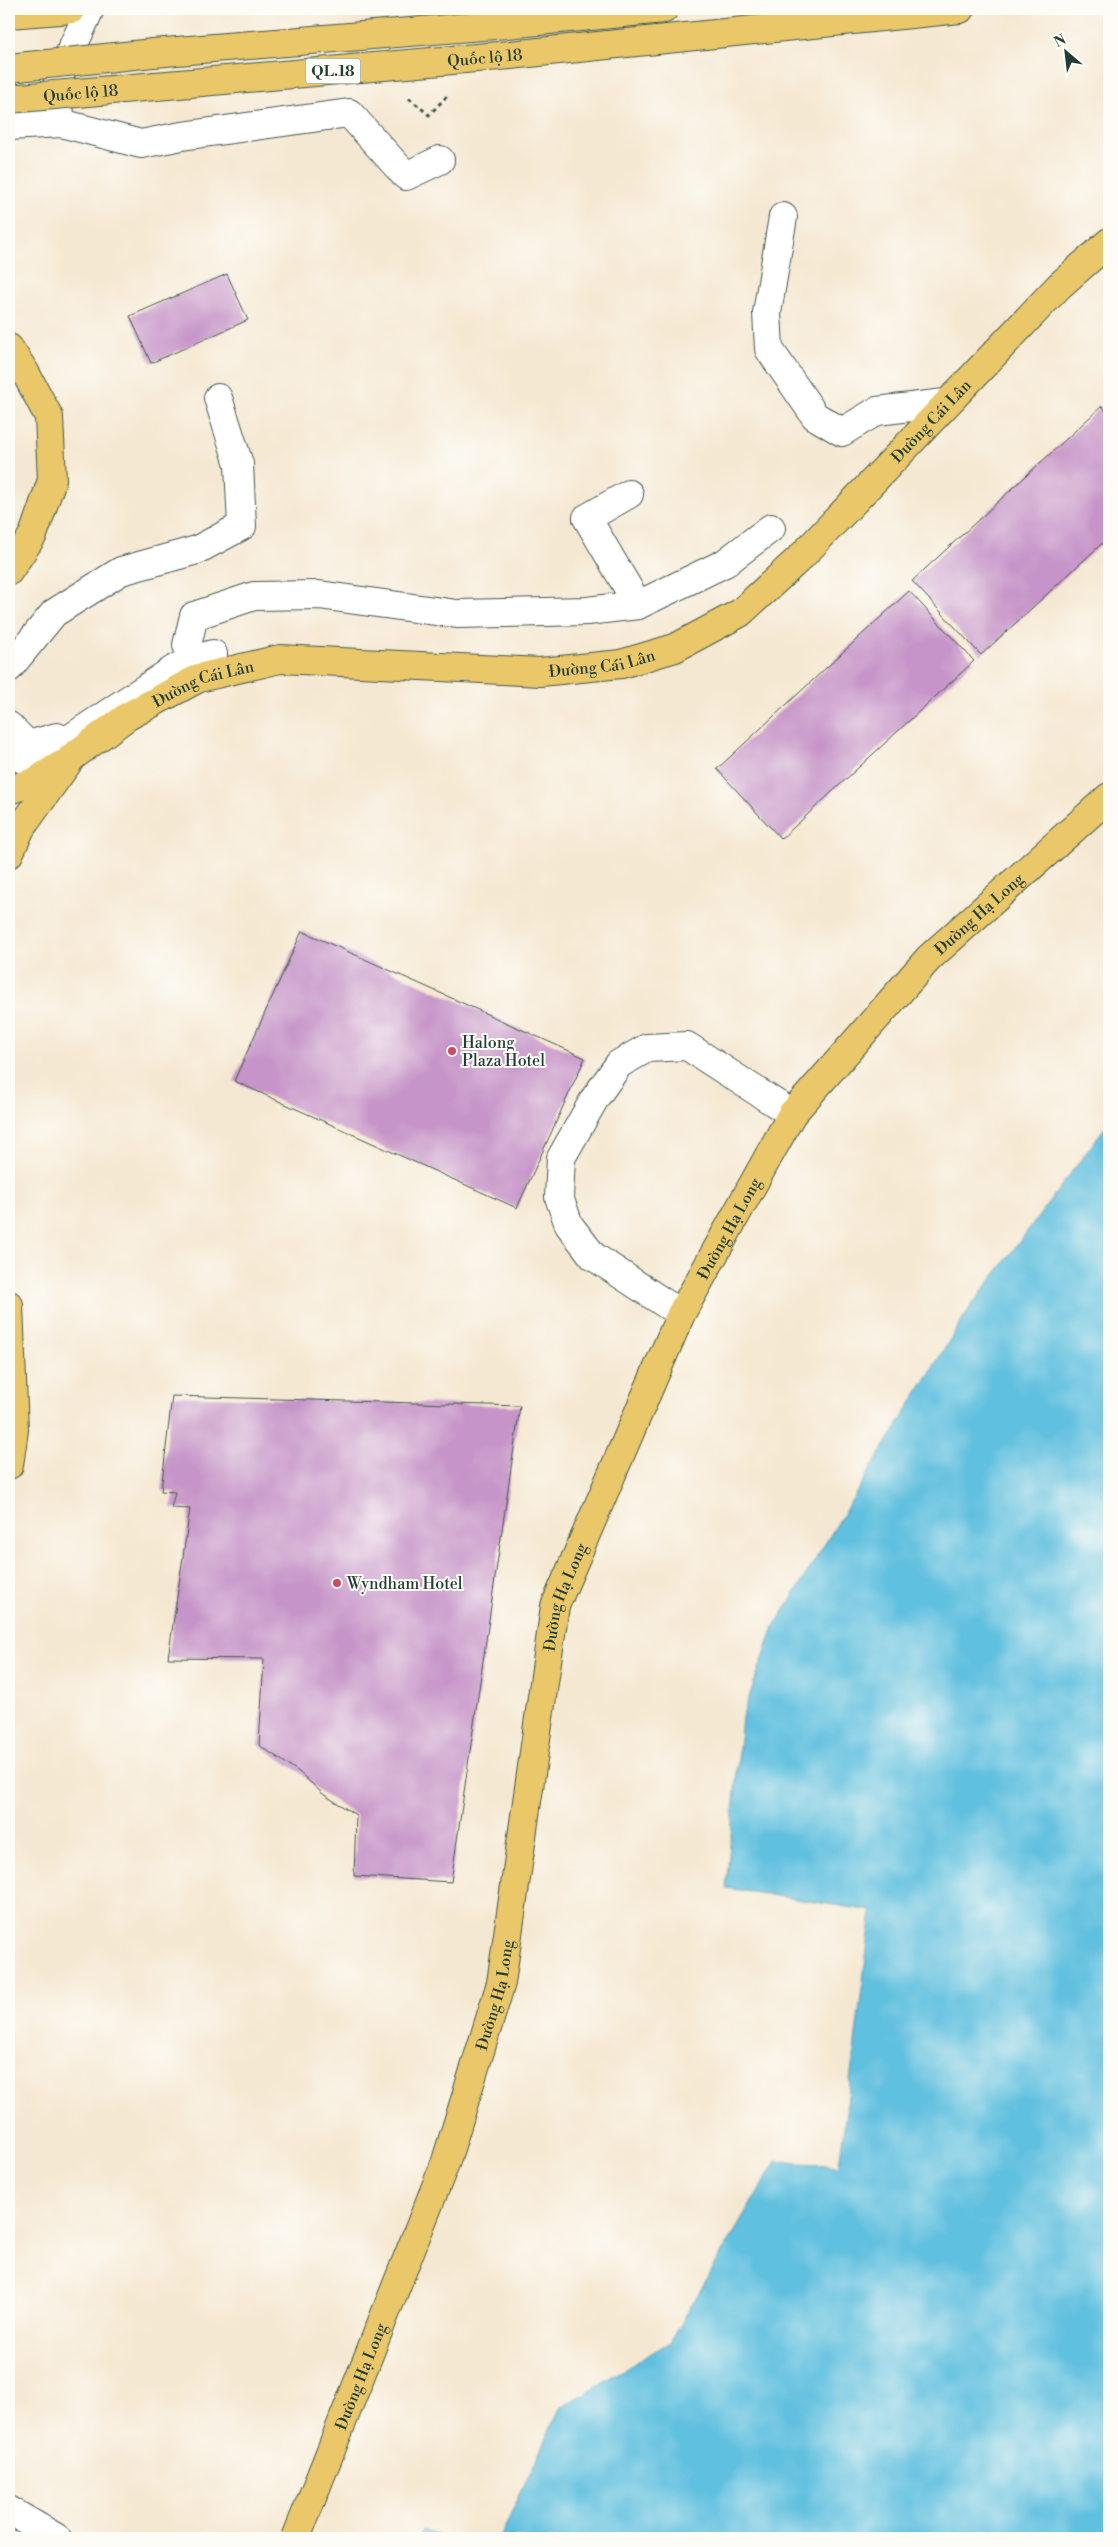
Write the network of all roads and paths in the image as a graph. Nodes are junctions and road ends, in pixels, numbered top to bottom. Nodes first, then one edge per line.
1 (72, 9) edge
2 (90, 9) edge
3 (664, 9) edge
4 (960, 9) edge
5 (9, 14) edge
6 (9, 68) edge
7 (9, 98) edge
8 (61, 123) junction
9 (9, 126) edge
10 (440, 160) dead end
11 (783, 217) dead end
12 (1109, 242) edge
13 (9, 348) edge
14 (218, 398) dead end
15 (945, 403) junction
16 (629, 494) dead end
17 (771, 528) dead end
18 (9, 571) edge
19 (638, 605) junction
20 (201, 664) junction
21 (9, 668) edge
22 (128, 716) junction
23 (9, 726) edge
24 (81, 730) junction
25 (72, 758) junction
26 (24, 760) dead end
27 (9, 790) edge
28 (1109, 797) edge
29 (9, 854) edge
30 (792, 1114) junction
31 (9, 1305) edge
32 (681, 1314) junction
33 (9, 1465) edge
34 (9, 2510) edge
35 (57, 2538) edge
36 (296, 2538) edge

1 - 5 main road
2 - 8 street
3 - 6 main road, Quốc lộ 18 / QL.18, bridge
4 - 7 main road, Quốc lộ 18 / QL.18, bridge
8 - 9 street
8 - 10 street
11 - 15 street
12 - 15 main road, Đường Cái Lân
13 - 18 main road
14 - 21 street
15 - 20 main road, Đường Cái Lân
16 - 19 street
17 - 19 street
19 - 20 street
20 - 22 main road, Đường Cái Lân
20 - 24 street
22 - 24 street
22 - 25 main road, Đường Cái Lân
23 - 24 street
24 - 26 street
25 - 27 main road
25 - 29 main road, Đường Cái Lân
28 - 30 main road, Đường Hạ Long
30 - 32 main road, Đường Hạ Long
30 - 32 street
31 - 33 main road
32 - 36 main road, Đường Hạ Long
34 - 35 street

